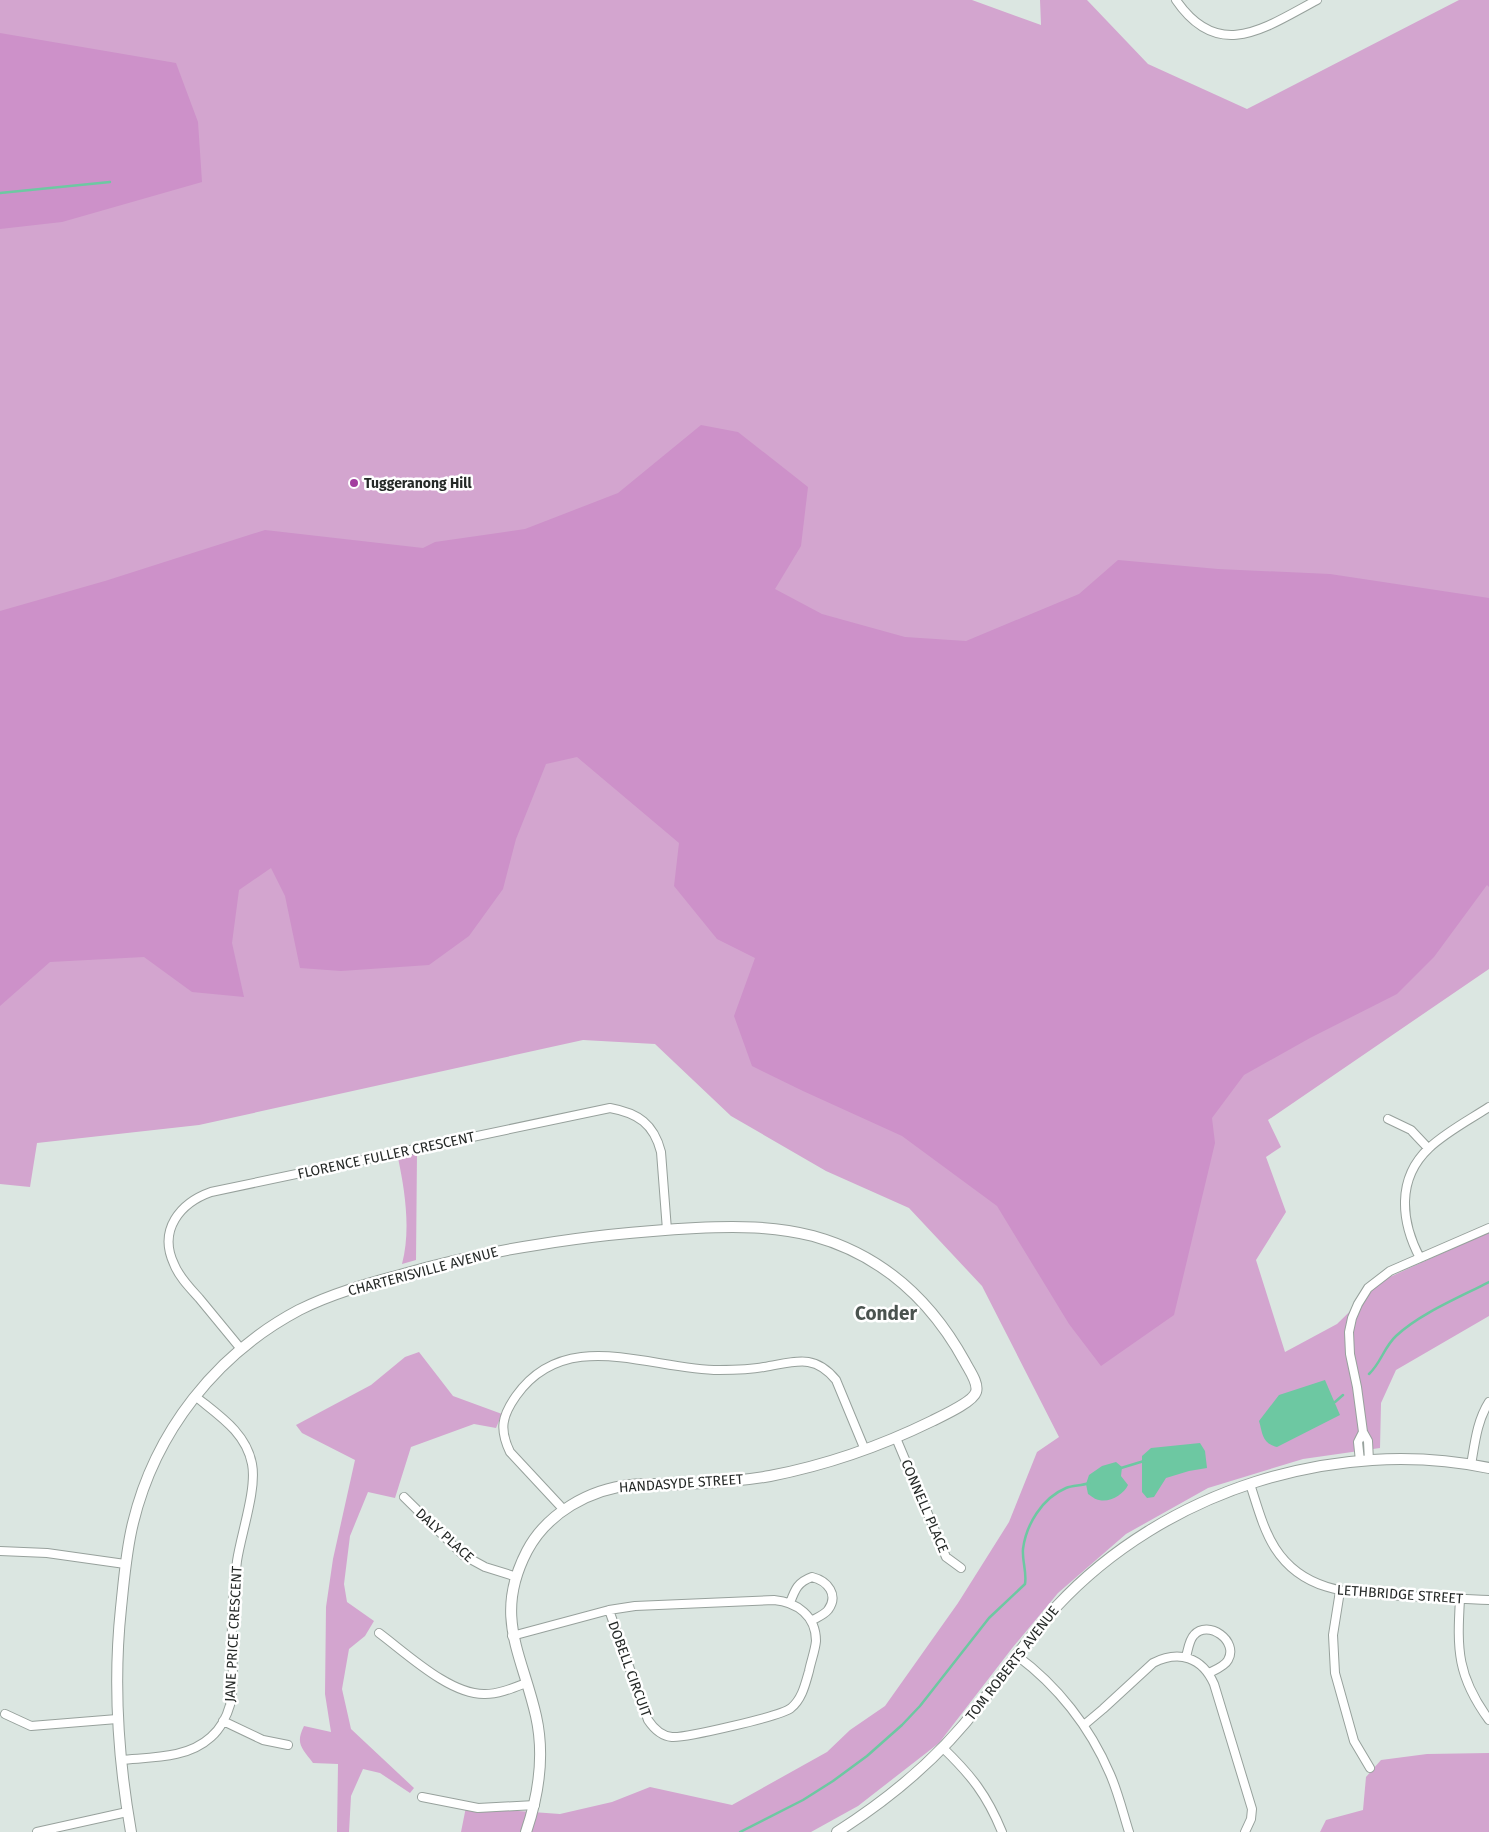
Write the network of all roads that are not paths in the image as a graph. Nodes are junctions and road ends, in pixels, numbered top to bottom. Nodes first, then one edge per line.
1 (1176, 0) edge
2 (1317, 0) edge
3 (1489, 1107) edge
4 (1388, 1119) dead end
5 (1428, 1148) junction
6 (1489, 1228) edge
7 (667, 1230) junction
8 (1420, 1258) junction
9 (241, 1349) junction
10 (977, 1390) joint
11 (195, 1396) junction
12 (1489, 1402) edge
13 (896, 1438) junction
14 (865, 1450) junction
15 (1364, 1461) junction
16 (1471, 1465) junction
17 (1489, 1468) edge
18 (1250, 1484) junction
19 (404, 1497) dead end
20 (564, 1510) junction
21 (0, 1551) edge
22 (125, 1564) junction
23 (961, 1568) dead end
24 (517, 1577) junction
25 (1340, 1592) junction
26 (1460, 1598) junction
27 (1489, 1600) edge
28 (790, 1602) junction
29 (609, 1610) junction
30 (811, 1621) junction
31 (379, 1633) dead end
32 (512, 1636) junction
33 (1016, 1654) junction
34 (1186, 1657) junction
35 (1209, 1673) junction
36 (526, 1683) junction
37 (4, 1714) dead end
38 (117, 1719) junction
39 (1489, 1720) edge
40 (223, 1721) junction
41 (1084, 1725) junction
42 (288, 1745) dead end
43 (943, 1748) junction
44 (121, 1760) junction
45 (1370, 1768) dead end
46 (422, 1797) dead end
47 (535, 1805) junction
48 (127, 1812) junction
49 (37, 1832) edge
50 (131, 1832) edge
51 (526, 1832) edge
52 (837, 1832) edge
53 (1002, 1832) edge
54 (1129, 1832) edge
55 (1245, 1832) edge

1 - 2 street
3 - 5 street
4 - 5 street
5 - 8 street
6 - 8 street
7 - 9 street, CHARTERISVILLE AVENUE
7 - 9 street, FLORENCE FULLER CRESCENT
7 - 10 street, CHARTERISVILLE AVENUE
8 - 15 street
9 - 11 street, CHARTERISVILLE AVENUE
10 - 13 street, HANDASYDE STREET
11 - 22 street, CHARTERISVILLE AVENUE
11 - 40 street, JANE PRICE CRESCENT
12 - 16 street
13 - 14 street, HANDASYDE STREET
13 - 23 street, CONNELL PLACE
14 - 20 street, HANDASYDE STREET
14 - 20 street
15 - 16 street, TOM ROBERTS AVENUE
15 - 18 street, TOM ROBERTS AVENUE
16 - 17 street, TOM ROBERTS AVENUE
18 - 25 street, LETHBRIDGE STREET
18 - 33 street, TOM ROBERTS AVENUE
19 - 24 street, DALY PLACE
20 - 24 street, HANDASYDE STREET
21 - 22 street
22 - 38 street, CHARTERISVILLE AVENUE
24 - 32 street, HANDASYDE STREET
25 - 26 street, LETHBRIDGE STREET
25 - 45 street
26 - 27 street, LETHBRIDGE STREET
26 - 39 street
28 - 29 street, DOBELL CIRCUIT
28 - 30 street
28 - 30 street
29 - 30 street, DOBELL CIRCUIT
29 - 32 street, DOBELL CIRCUIT
31 - 36 street
32 - 36 street, HANDASYDE STREET
33 - 41 street
33 - 43 street, TOM ROBERTS AVENUE
34 - 35 street
34 - 35 street
34 - 41 street
35 - 55 street
36 - 47 street, HANDASYDE STREET
37 - 38 street
38 - 44 street, CHARTERISVILLE AVENUE
40 - 42 street
40 - 44 street, JANE PRICE CRESCENT
41 - 54 street
43 - 52 street, TOM ROBERTS AVENUE
43 - 53 street
44 - 48 street, CHARTERISVILLE AVENUE
46 - 47 street
47 - 51 street, HANDASYDE STREET
48 - 49 street
48 - 50 street, CHARTERISVILLE AVENUE

